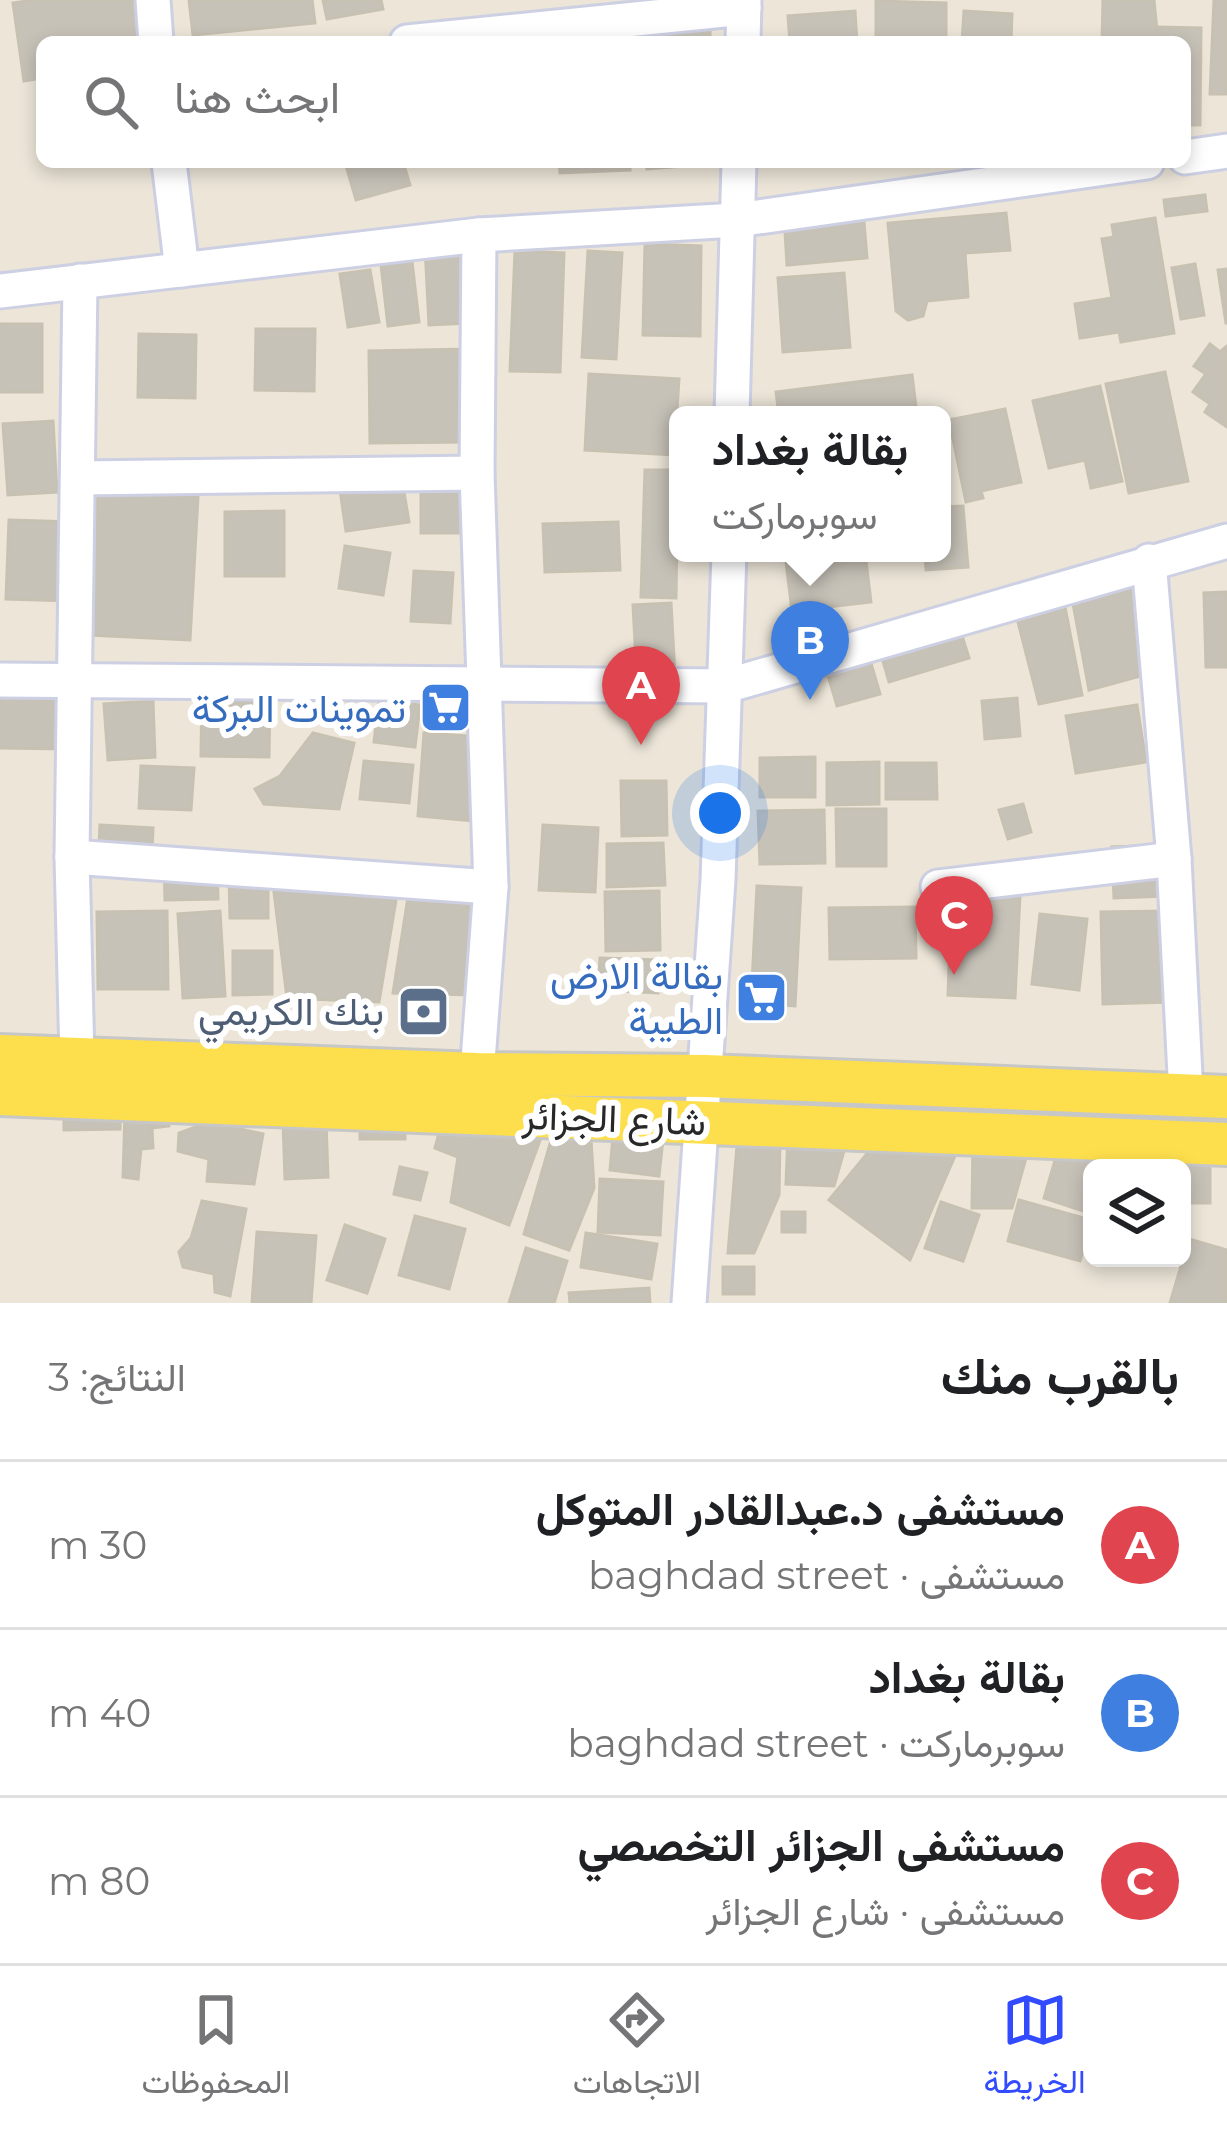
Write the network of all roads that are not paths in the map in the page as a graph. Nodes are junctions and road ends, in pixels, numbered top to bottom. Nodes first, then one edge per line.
1 (153, 0) edge
2 (744, 4) edge
3 (156, 36) edge
4 (459, 36) edge
5 (743, 36) edge
6 (1227, 151) edge
7 (1191, 156) edge
8 (170, 168) edge
9 (739, 168) edge
10 (1104, 168) edge
11 (736, 220) junction
12 (479, 235) junction
13 (182, 270) junction
14 (80, 280) junction
15 (0, 291) edge
16 (732, 406) edge
17 (477, 473) junction
18 (79, 478) junction
19 (1227, 541) edge
20 (729, 562) edge
21 (1148, 562) junction
22 (0, 680) edge
23 (75, 682) junction
24 (483, 683) junction
25 (726, 686) junction
26 (72, 857) junction
27 (1174, 859) junction
28 (491, 886) junction
29 (938, 887) dead end
30 (0, 1056) edge
31 (77, 1059) junction
32 (477, 1074) junction
33 (703, 1076) junction
34 (0, 1094) edge
35 (1207, 1096) edge
36 (703, 1121) junction
37 (1227, 1144) edge
38 (689, 1303) edge

1 - 3 street
2 - 4 street
2 - 5 street
6 - 7 street
8 - 13 street
9 - 11 street
10 - 11 street
11 - 12 street
11 - 16 street
12 - 13 street
12 - 17 street
13 - 14 street
14 - 15 street
14 - 18 street
17 - 18 street
17 - 24 street
18 - 23 street
19 - 21 street
20 - 25 street
21 - 25 street
21 - 27 street
22 - 23 street
23 - 24 street
23 - 26 street
24 - 25 street
24 - 28 street
25 - 33 street
26 - 28 street
26 - 31 street
27 - 29 street
27 - 35 street
28 - 32 street
30 - 31 main road, شارع الجزائر
31 - 32 main road, شارع الجزائر
32 - 33 main road, شارع الجزائر
33 - 35 main road, شارع الجزائر
33 - 36 street
34 - 36 main road, شارع الجزائر
36 - 37 main road, شارع الجزائر
36 - 38 street

